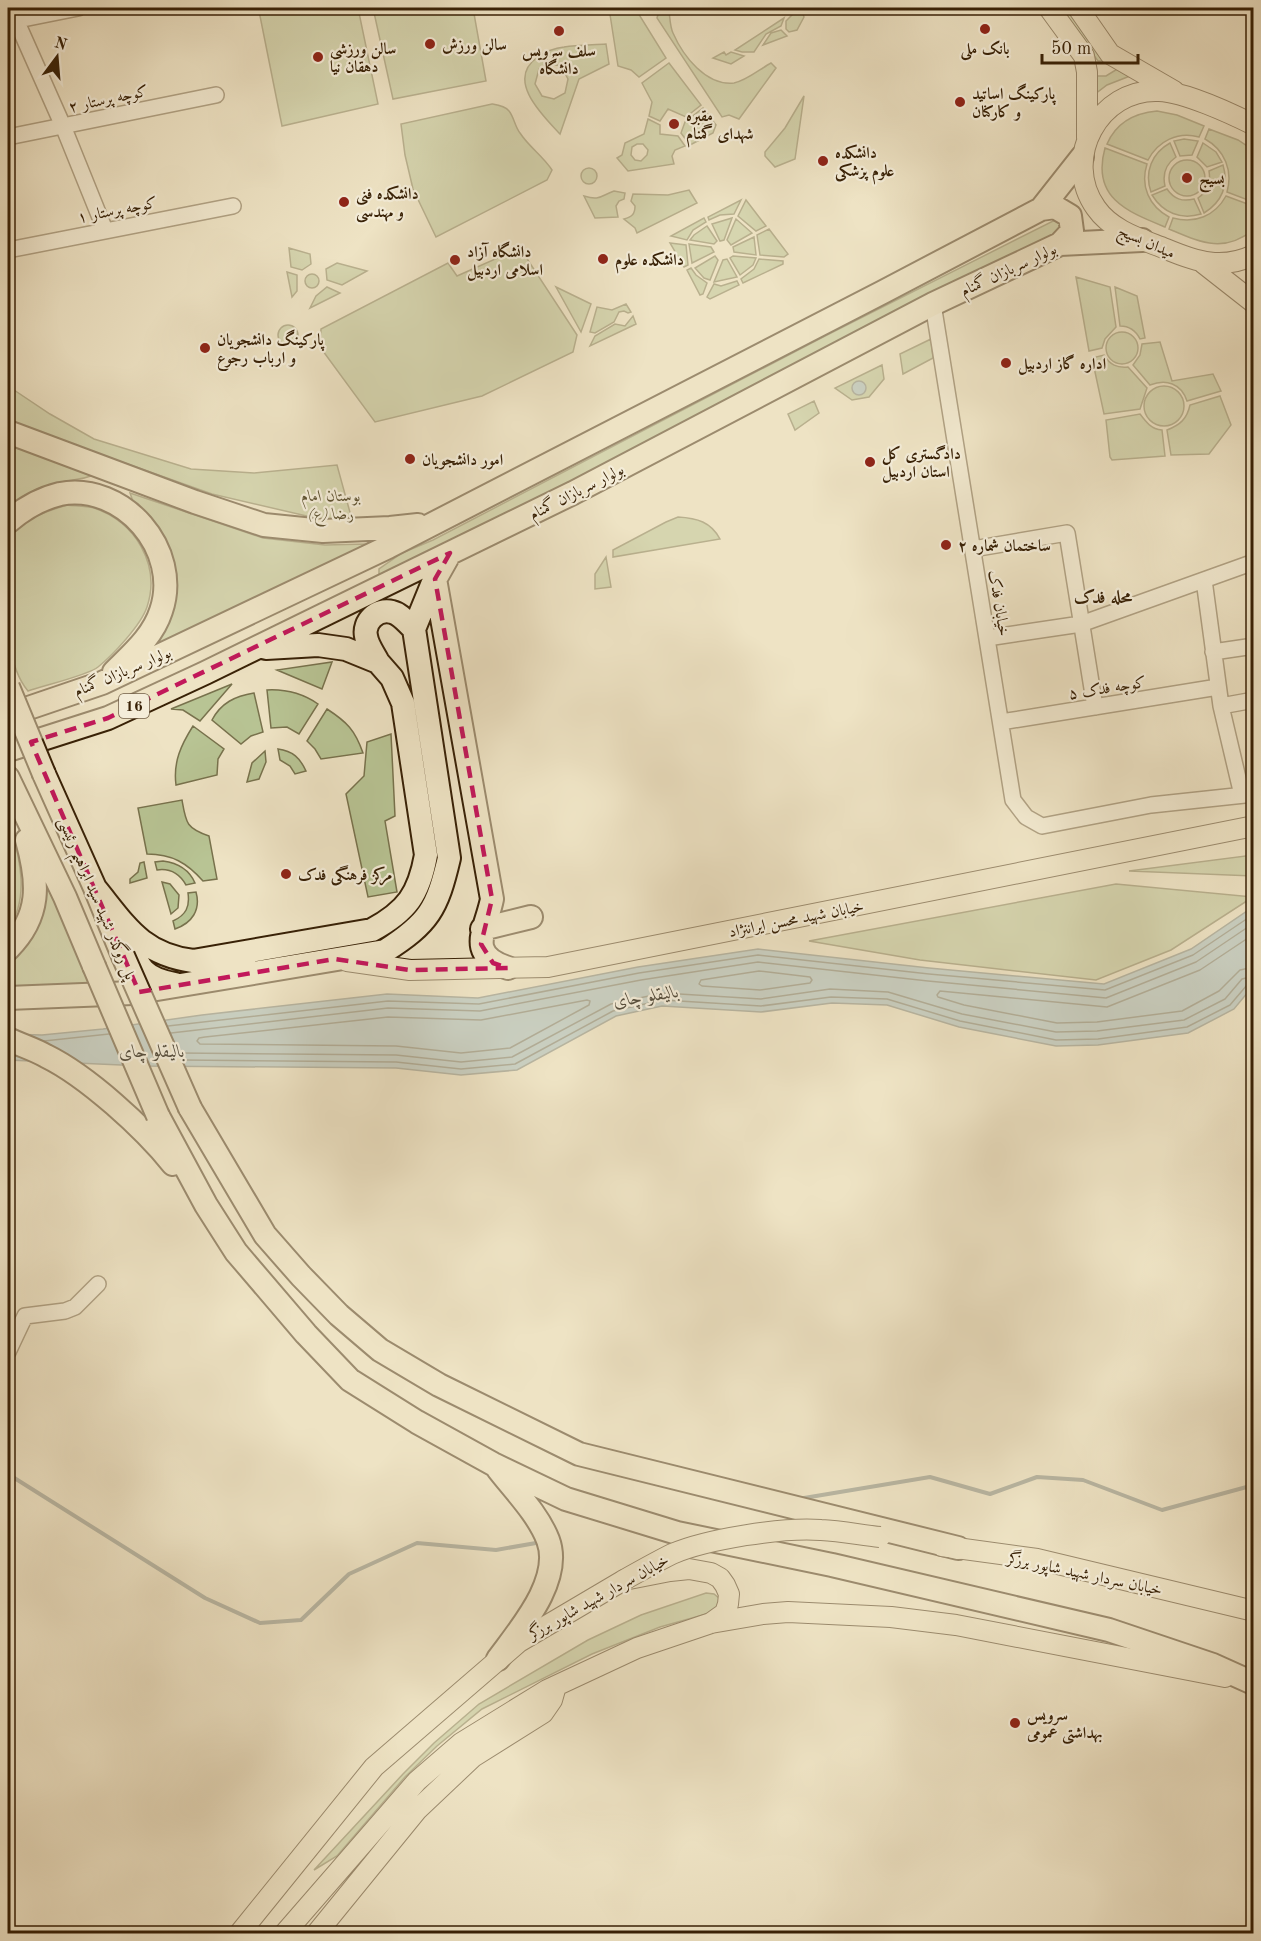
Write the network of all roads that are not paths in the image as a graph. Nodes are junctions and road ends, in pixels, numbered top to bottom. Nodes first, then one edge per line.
1 (78, 8) edge
2 (1049, 8) edge
3 (1078, 8) edge
4 (12, 21) edge
5 (1110, 54) junction
6 (1083, 56) junction
7 (216, 95) dead end
8 (1184, 96) junction
9 (1251, 122) edge
10 (63, 126) junction
11 (8, 137) edge
12 (1085, 148) junction
13 (233, 206) dead end
14 (1041, 209) junction
15 (105, 230) junction
16 (1142, 240) junction
17 (1060, 244) junction
18 (8, 250) edge
19 (1254, 255) edge
20 (1203, 263) junction
21 (1254, 285) edge
22 (1254, 297) edge
23 (1254, 303) edge
24 (933, 304) junction
25 (8, 432) edge
26 (8, 522) edge
27 (431, 523) junction
28 (973, 549) junction
29 (450, 553) junction
30 (1254, 562) edge
31 (435, 579) junction
32 (1204, 580) junction
33 (1080, 624) junction
34 (414, 629) junction
35 (987, 638) junction
36 (1254, 646) edge
37 (255, 649) junction
38 (1214, 652) junction
39 (378, 662) junction
40 (102, 683) junction
41 (8, 687) edge
42 (1218, 687) junction
43 (1254, 700) edge
44 (1221, 706) junction
45 (1095, 707) junction
46 (8, 715) edge
47 (1001, 722) junction
48 (32, 742) junction
49 (8, 750) edge
50 (471, 780) junction
51 (10, 784) edge
52 (437, 785) junction
53 (1248, 794) edge
54 (1254, 826) edge
55 (95, 888) junction
56 (531, 918) dead end
57 (482, 929) junction
58 (8, 949) edge
59 (335, 959) junction
60 (508, 968) junction
61 (182, 985) junction
62 (8, 998) edge
63 (8, 1039) edge
64 (206, 1205) junction
65 (98, 1284) dead end
66 (8, 1352) edge
67 (493, 1464) junction
68 (957, 1548) junction
69 (624, 1580) junction
70 (1254, 1611) edge
71 (711, 1623) junction
72 (498, 1659) junction
73 (1253, 1684) edge
74 (556, 1686) junction
75 (239, 1934) edge
76 (284, 1934) edge
77 (316, 1934) edge

1 - 4 street
2 - 6 main road
3 - 5 main road
4 - 10 street
5 - 6 main road
5 - 8 main road
6 - 12 main road, میدان بسیج
7 - 10 street, کوچه پرستار ۲
8 - 9 main road
8 - 12 main road
10 - 11 street, کوچه پرستار ۲
10 - 15 street
12 - 14 highway, بولوار سربازان گمنام
12 - 16 main road, میدان بسیج
13 - 15 street, کوچه پرستار ۱
14 - 17 highway
14 - 27 highway, بولوار سربازان گمنام
15 - 18 street, کوچه پرستار ۱
16 - 17 highway, بولوار سربازان گمنام
16 - 20 main road, میدان بسیج
17 - 24 highway, بولوار سربازان گمنام
19 - 20 main road, میدان بسیج
20 - 23 main road
21 - 22 main road
24 - 28 street, خیابان فدک
24 - 29 highway, بولوار سربازان گمنام
25 - 27 highway
26 - 40 highway
27 - 40 highway, بولوار سربازان گمنام
28 - 33 street
28 - 35 street, خیابان فدک
29 - 31 highway
29 - 37 highway, بولوار سربازان گمنام
30 - 32 street
31 - 34 highway
31 - 50 highway
32 - 33 street
32 - 38 street
33 - 35 street
33 - 45 street
34 - 39 highway
34 - 52 highway
35 - 47 street, خیابان فدک
36 - 38 street
37 - 39 highway
37 - 48 highway, بولوار سربازان گمنام / 16
38 - 42 street
39 - 55 highway
40 - 46 highway, بولوار سربازان گمنام
41 - 55 highway, پل روگذر شهید سید ابراهیم رئیسی, bridge
42 - 44 street
42 - 45 street, کوچه فدک ۵
43 - 44 street
44 - 53 street
45 - 47 street, کوچه فدک ۵
47 - 53 street, خیابان فدک
48 - 49 highway, بولوار سربازان گمنام / 16
48 - 61 highway
50 - 52 highway
50 - 57 highway
51 - 58 highway
51 - 64 highway, پل روگذر شهید سید ابراهیم رئیسی, bridge
52 - 59 highway
54 - 60 main road, خیابان شهید محسن ایراننژاد
55 - 68 highway, پل روگذر شهید سید ابراهیم رئیسی, bridge
56 - 57 highway
57 - 60 highway
59 - 60 main road, خیابان شهید محسن ایراننژاد
59 - 61 highway
61 - 62 highway
63 - 64 highway
64 - 67 highway
65 - 66 street
67 - 72 highway
67 - 73 highway
68 - 69 main road, خیابان سردار شهید شاپور برزگر, bridge
68 - 70 main road, خیابان سردار شهید شاپور برزگر
69 - 71 main road
69 - 72 main road, خیابان سردار شهید شاپور برزگر
71 - 73 main road
71 - 74 main road
72 - 75 main road, خیابان سردار شهید شاپور برزگر
74 - 76 main road
74 - 77 main road

